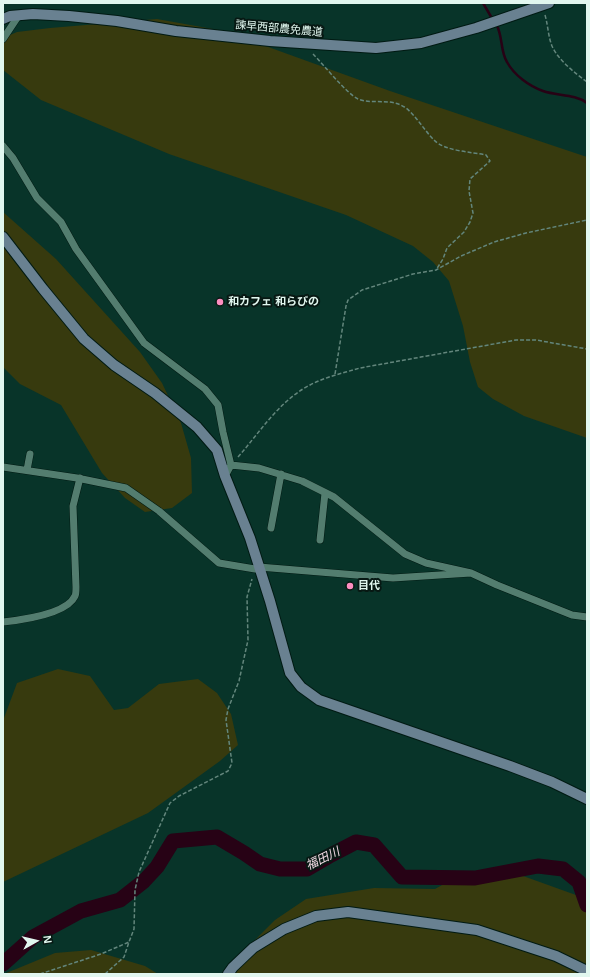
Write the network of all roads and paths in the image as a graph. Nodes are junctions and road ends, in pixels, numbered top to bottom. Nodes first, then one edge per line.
1 (546, 4) edge
2 (18, 15) junction
3 (3, 19) edge
4 (3, 39) edge
5 (304, 44) junction
6 (587, 82) edge
7 (3, 146) edge
8 (587, 220) edge
9 (3, 237) edge
10 (436, 270) junction
11 (587, 349) edge
12 (335, 375) junction
13 (30, 454) dead end
14 (231, 465) junction
15 (3, 467) edge
16 (28, 470) junction
17 (281, 474) junction
18 (225, 476) junction
19 (80, 478) junction
20 (325, 493) junction
21 (271, 528) dead end
22 (320, 540) dead end
23 (257, 568) junction
24 (471, 573) junction
25 (587, 617) edge
26 (3, 622) edge
27 (587, 799) edge
28 (130, 942) junction
29 (587, 971) edge
30 (108, 973) edge
31 (40, 974) edge
32 (105, 974) edge
33 (228, 974) edge

1 - 5 street, 諫早西部農免農道
1 - 6 path
2 - 3 street, 諫早西部農免農道
2 - 4 street
2 - 5 street, 諫早西部農免農道
5 - 10 path
7 - 14 street
8 - 10 path
9 - 18 street
10 - 12 path
11 - 12 path
12 - 14 path
13 - 16 street
14 - 17 street
14 - 18 street
15 - 16 street
16 - 19 street
17 - 20 street
17 - 21 street
18 - 23 street
19 - 23 street
19 - 26 street
20 - 22 street
20 - 24 street
23 - 24 street
23 - 27 street
23 - 28 path
24 - 25 street
28 - 30 path
28 - 31 path
29 - 33 street
30 - 32 path

